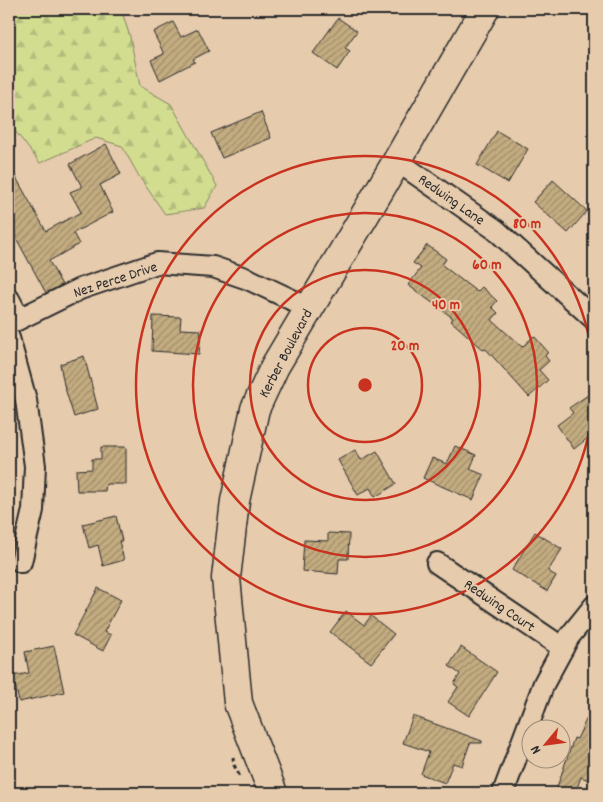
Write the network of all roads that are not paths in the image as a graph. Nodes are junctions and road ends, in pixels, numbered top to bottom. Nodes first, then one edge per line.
1 (485, 9) edge
2 (397, 161) junction
3 (9, 300) edge
4 (309, 308) junction
5 (594, 319) edge
6 (14, 321) edge
7 (9, 338) edge
8 (21, 562) dead end
9 (437, 563) dead end
10 (594, 606) edge
11 (563, 648) junction
12 (272, 793) edge
13 (503, 793) edge

1 - 2 street, Kerber Boulevard
2 - 4 street, Kerber Boulevard
2 - 5 street, Redwing Lane
3 - 6 street
4 - 6 street, Nez Perce Drive
4 - 12 street, Kerber Boulevard
7 - 8 street
9 - 11 street, Redwing Court
10 - 11 street
11 - 13 street

